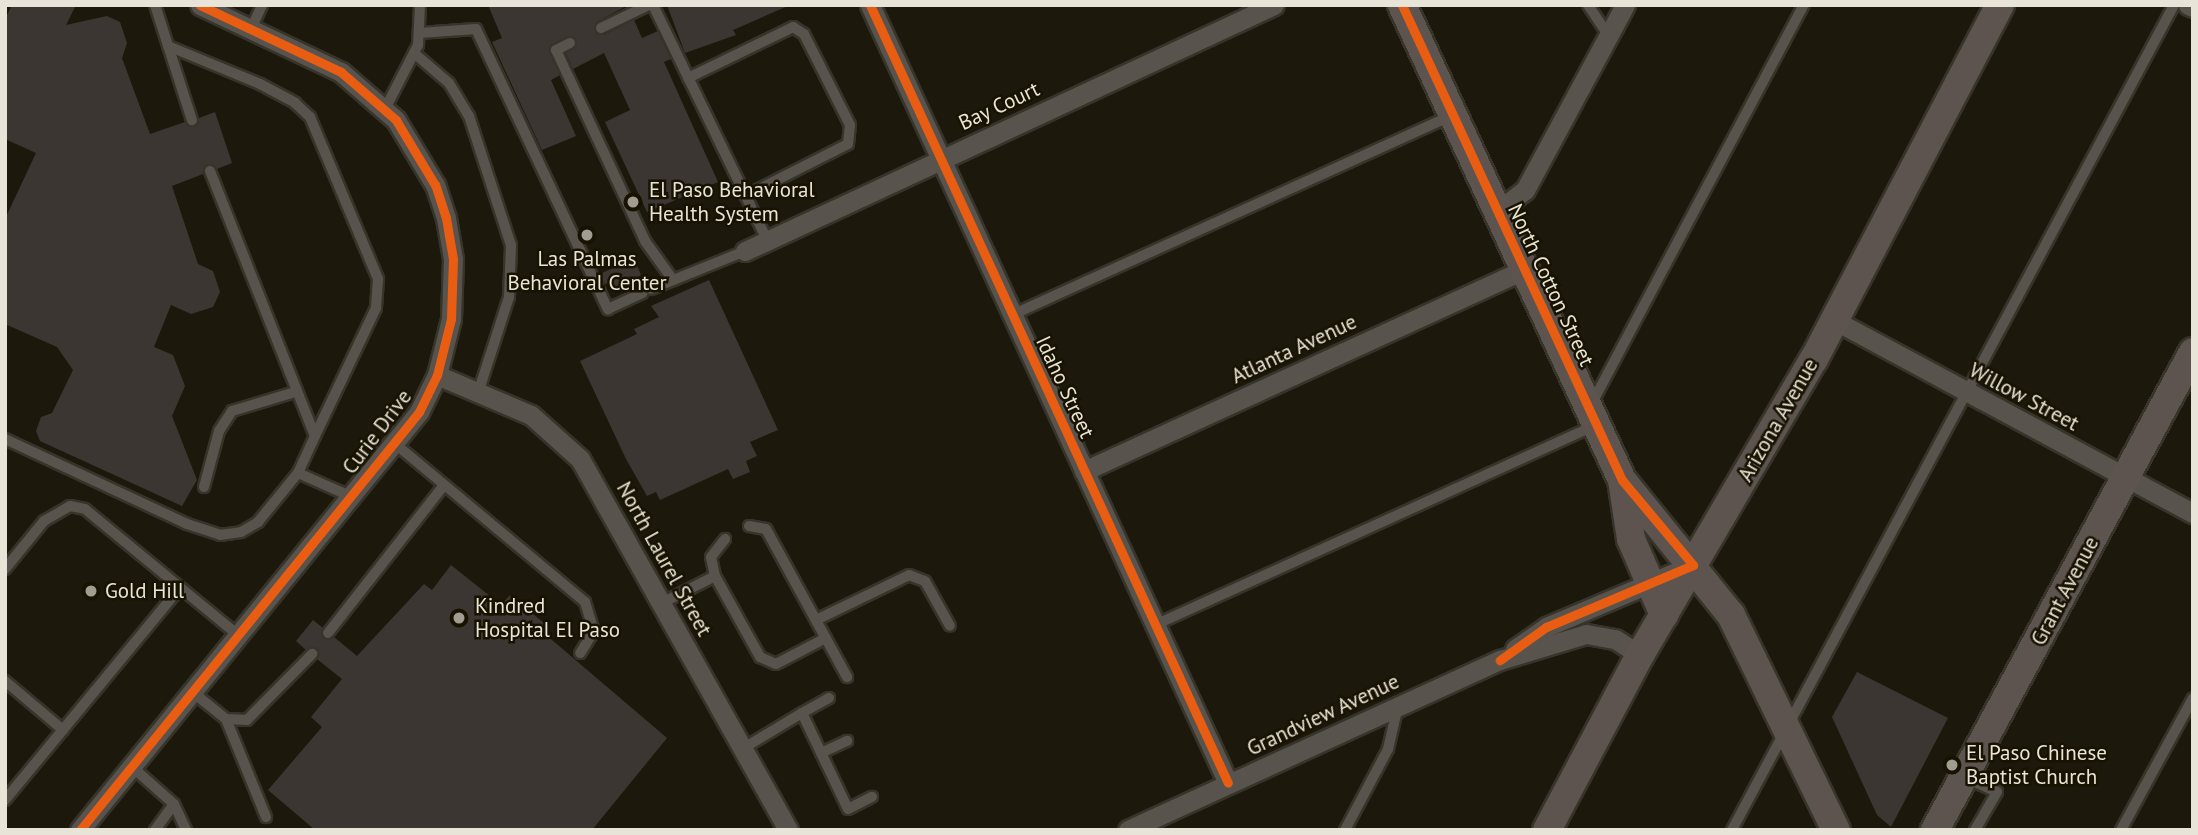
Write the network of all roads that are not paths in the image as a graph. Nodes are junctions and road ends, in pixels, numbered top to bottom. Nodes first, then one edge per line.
1 (155, 5) edge
2 (200, 5) edge
3 (262, 5) edge
4 (419, 5) edge
5 (651, 5) edge
6 (870, 5) edge
7 (1274, 5) edge
8 (1402, 5) edge
9 (1588, 5) edge
10 (1625, 5) edge
11 (1804, 5) edge
12 (2000, 5) edge
13 (2174, 5) edge
14 (601, 28) dead end
15 (251, 29) junction
16 (419, 33) junction
17 (1609, 36) junction
18 (570, 43) dead end
19 (168, 46) junction
20 (414, 53) junction
21 (688, 78) junction
22 (385, 109) junction
23 (1453, 115) junction
24 (192, 120) dead end
25 (941, 158) junction
26 (210, 172) dead end
27 (745, 196) junction
28 (1498, 211) junction
29 (766, 240) junction
30 (745, 251) joint
31 (1524, 270) junction
32 (673, 280) junction
33 (1012, 315) junction
34 (1834, 320) junction
35 (2193, 352) edge
36 (437, 375) junction
37 (479, 390) junction
38 (295, 392) junction
39 (1968, 393) junction
40 (1593, 416) junction
41 (315, 436) junction
42 (5, 439) edge
43 (393, 442) junction
44 (1083, 471) junction
45 (298, 472) junction
46 (2126, 478) junction
47 (1622, 480) junction
48 (443, 485) junction
49 (204, 487) dead end
50 (350, 496) junction
51 (2193, 513) edge
52 (749, 526) dead end
53 (725, 538) dead end
54 (1693, 565) junction
55 (5, 569) edge
56 (715, 576) junction
57 (1650, 581) junction
58 (180, 588) junction
59 (662, 603) junction
60 (1664, 615) junction
61 (816, 620) junction
62 (1155, 625) junction
63 (950, 626) dead end
64 (328, 633) dead end
65 (239, 637) junction
66 (826, 638) junction
67 (580, 653) dead end
68 (312, 654) dead end
69 (1640, 655) junction
70 (1500, 660) junction
71 (847, 677) dead end
72 (5, 681) edge
73 (190, 690) junction
74 (829, 698) dead end
75 (2193, 698) edge
76 (1398, 705) junction
77 (802, 713) junction
78 (226, 719) junction
79 (1788, 727) junction
80 (63, 730) junction
81 (847, 741) dead end
82 (742, 749) junction
83 (821, 752) junction
84 (129, 764) junction
85 (1964, 777) junction
86 (1228, 783) junction
87 (872, 797) dead end
88 (5, 800) edge
89 (174, 804) junction
90 (266, 817) dead end
91 (1155, 823) edge
92 (80, 830) edge
93 (155, 830) edge
94 (186, 830) edge
95 (788, 830) edge
96 (1128, 830) edge
97 (1345, 830) edge
98 (1547, 830) edge
99 (1732, 830) edge
100 (1836, 830) edge
101 (1935, 830) edge
102 (1975, 830) edge
103 (2122, 830) edge

1 - 19 lane
2 - 15 street, Curie Drive
3 - 15 lane
4 - 16 lane
5 - 14 lane
5 - 21 lane
6 - 25 street, Idaho Street
7 - 25 street, Bay Court
8 - 23 main road, North Cotton Street
9 - 17 lane
10 - 17 street
11 - 40 lane
12 - 34 main road, Arizona Avenue
13 - 39 lane
15 - 22 street, Curie Drive
16 - 20 lane
16 - 32 lane
17 - 28 street
18 - 32 lane
19 - 24 lane
19 - 41 lane
20 - 22 lane
20 - 37 lane
21 - 27 lane
21 - 27 lane
22 - 36 street, Curie Drive
23 - 28 main road, North Cotton Street
23 - 33 lane
25 - 29 street, Bay Court
25 - 33 street, Idaho Street
26 - 38 lane
27 - 29 lane
28 - 31 main road, North Cotton Street
29 - 30 street, Bay Court
30 - 32 lane
31 - 40 main road, North Cotton Street
31 - 44 street, Atlanta Avenue
33 - 44 street, Idaho Street
34 - 39 street, Willow Street
34 - 54 main road, Arizona Avenue
35 - 46 main road, Grant Avenue
36 - 37 street, North Laurel Street
36 - 43 street, Curie Drive
37 - 59 street, North Laurel Street
38 - 41 lane
38 - 49 lane
39 - 46 street, Willow Street
39 - 79 lane
40 - 47 main road, North Cotton Street
40 - 62 lane
41 - 45 lane
42 - 45 lane
43 - 48 lane
43 - 50 street, Curie Drive
44 - 62 street, Idaho Street
45 - 50 lane
46 - 51 street, Willow Street
46 - 85 main road, Grant Avenue
47 - 54 main road, North Cotton Street
47 - 57 main road
48 - 64 lane
48 - 67 lane
50 - 65 street, Curie Drive
52 - 61 lane
53 - 56 lane
54 - 57 street, Grandview Avenue
54 - 60 main road, Arizona Avenue
54 - 79 main road, North Cotton Street
55 - 58 lane
56 - 59 lane
56 - 66 lane
57 - 60 main road
57 - 70 street, Grandview Avenue
58 - 65 lane
58 - 80 lane
59 - 82 street, North Laurel Street
60 - 69 main road, Arizona Avenue
61 - 63 lane
61 - 66 lane
62 - 86 street, Idaho Street
65 - 73 street, Curie Drive
66 - 71 lane
68 - 78 lane
69 - 70 street, Grandview Avenue
69 - 98 main road, Arizona Avenue
70 - 76 street, Grandview Avenue
72 - 80 lane
73 - 78 lane
73 - 84 street, Curie Drive
74 - 77 lane
75 - 103 lane
76 - 86 street, Grandview Avenue
76 - 97 lane
77 - 82 lane
77 - 83 lane
78 - 90 lane
79 - 99 lane
79 - 100 main road, North Cotton Street
80 - 88 lane
81 - 83 lane
82 - 95 street, North Laurel Street
83 - 87 lane
84 - 89 lane
84 - 92 street, Curie Drive
85 - 101 main road, Grant Avenue
85 - 102 lane
86 - 91 street, Grandview Avenue
89 - 93 lane
89 - 94 lane
91 - 96 street, Grandview Avenue

